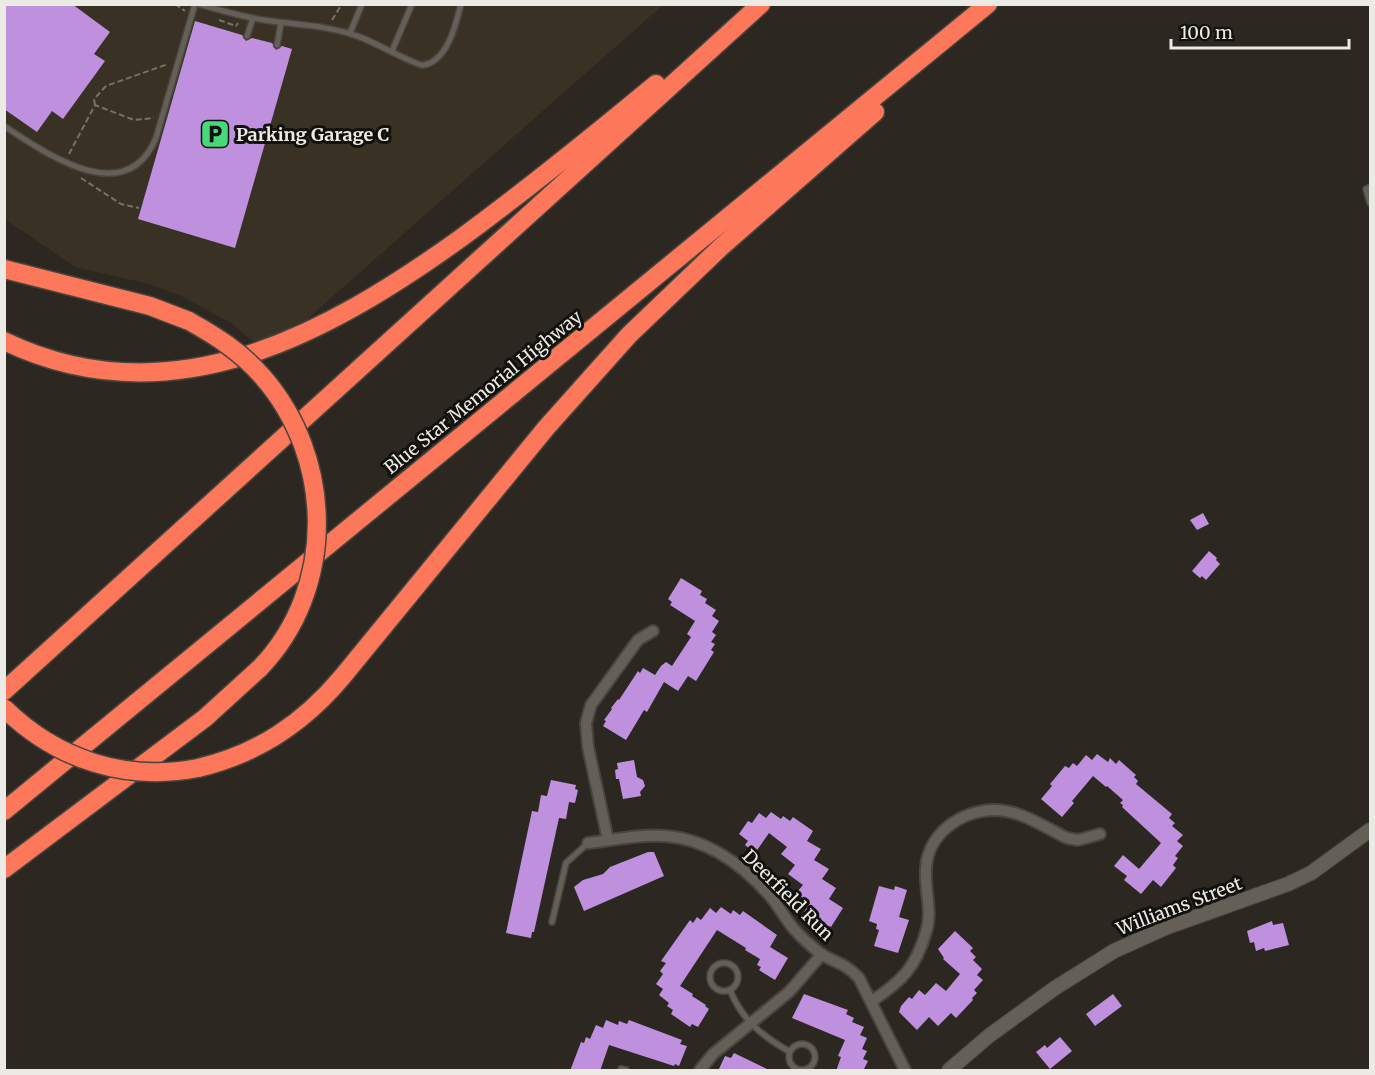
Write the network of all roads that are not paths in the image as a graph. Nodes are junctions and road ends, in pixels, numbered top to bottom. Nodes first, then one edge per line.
1 (197, 4) edge
2 (362, 4) edge
3 (412, 4) edge
4 (461, 4) edge
5 (753, 4) edge
6 (761, 4) edge
7 (990, 4) edge
8 (253, 18) junction
9 (281, 23) junction
10 (350, 33) junction
11 (247, 36) dead end
12 (277, 45) dead end
13 (392, 51) junction
14 (4, 126) edge
15 (1371, 187) edge
16 (1371, 203) edge
17 (4, 269) edge
18 (4, 341) edge
19 (653, 631) dead end
20 (4, 691) edge
21 (4, 708) edge
22 (4, 812) edge
23 (1371, 830) edge
24 (1100, 834) dead end
25 (608, 840) junction
26 (588, 843) joint
27 (4, 869) edge
28 (552, 922) dead end
29 (822, 954) junction
30 (730, 990) junction
31 (872, 1001) junction
32 (751, 1024) junction
33 (790, 1052) junction
34 (700, 1071) edge
35 (905, 1071) edge
36 (949, 1071) edge

1 - 8 lane
1 - 14 lane
2 - 10 lane
3 - 13 lane
4 - 13 lane
5 - 18 highway
6 - 20 highway
7 - 21 highway, bridge
7 - 22 highway, Blue Star Memorial Highway
8 - 9 lane
8 - 11 lane
9 - 10 lane
9 - 12 lane
10 - 13 lane
15 - 16 lane
17 - 27 highway, bridge
19 - 25 street
23 - 36 street, Williams Street
24 - 31 street
25 - 26 street, Deerfield Run
25 - 29 street, Deerfield Run
26 - 28 lane
29 - 31 street, Deerfield Run
29 - 32 street
30 - 30 lane
30 - 32 lane
31 - 35 street, Deerfield Run
32 - 33 lane
32 - 34 street
33 - 33 lane

